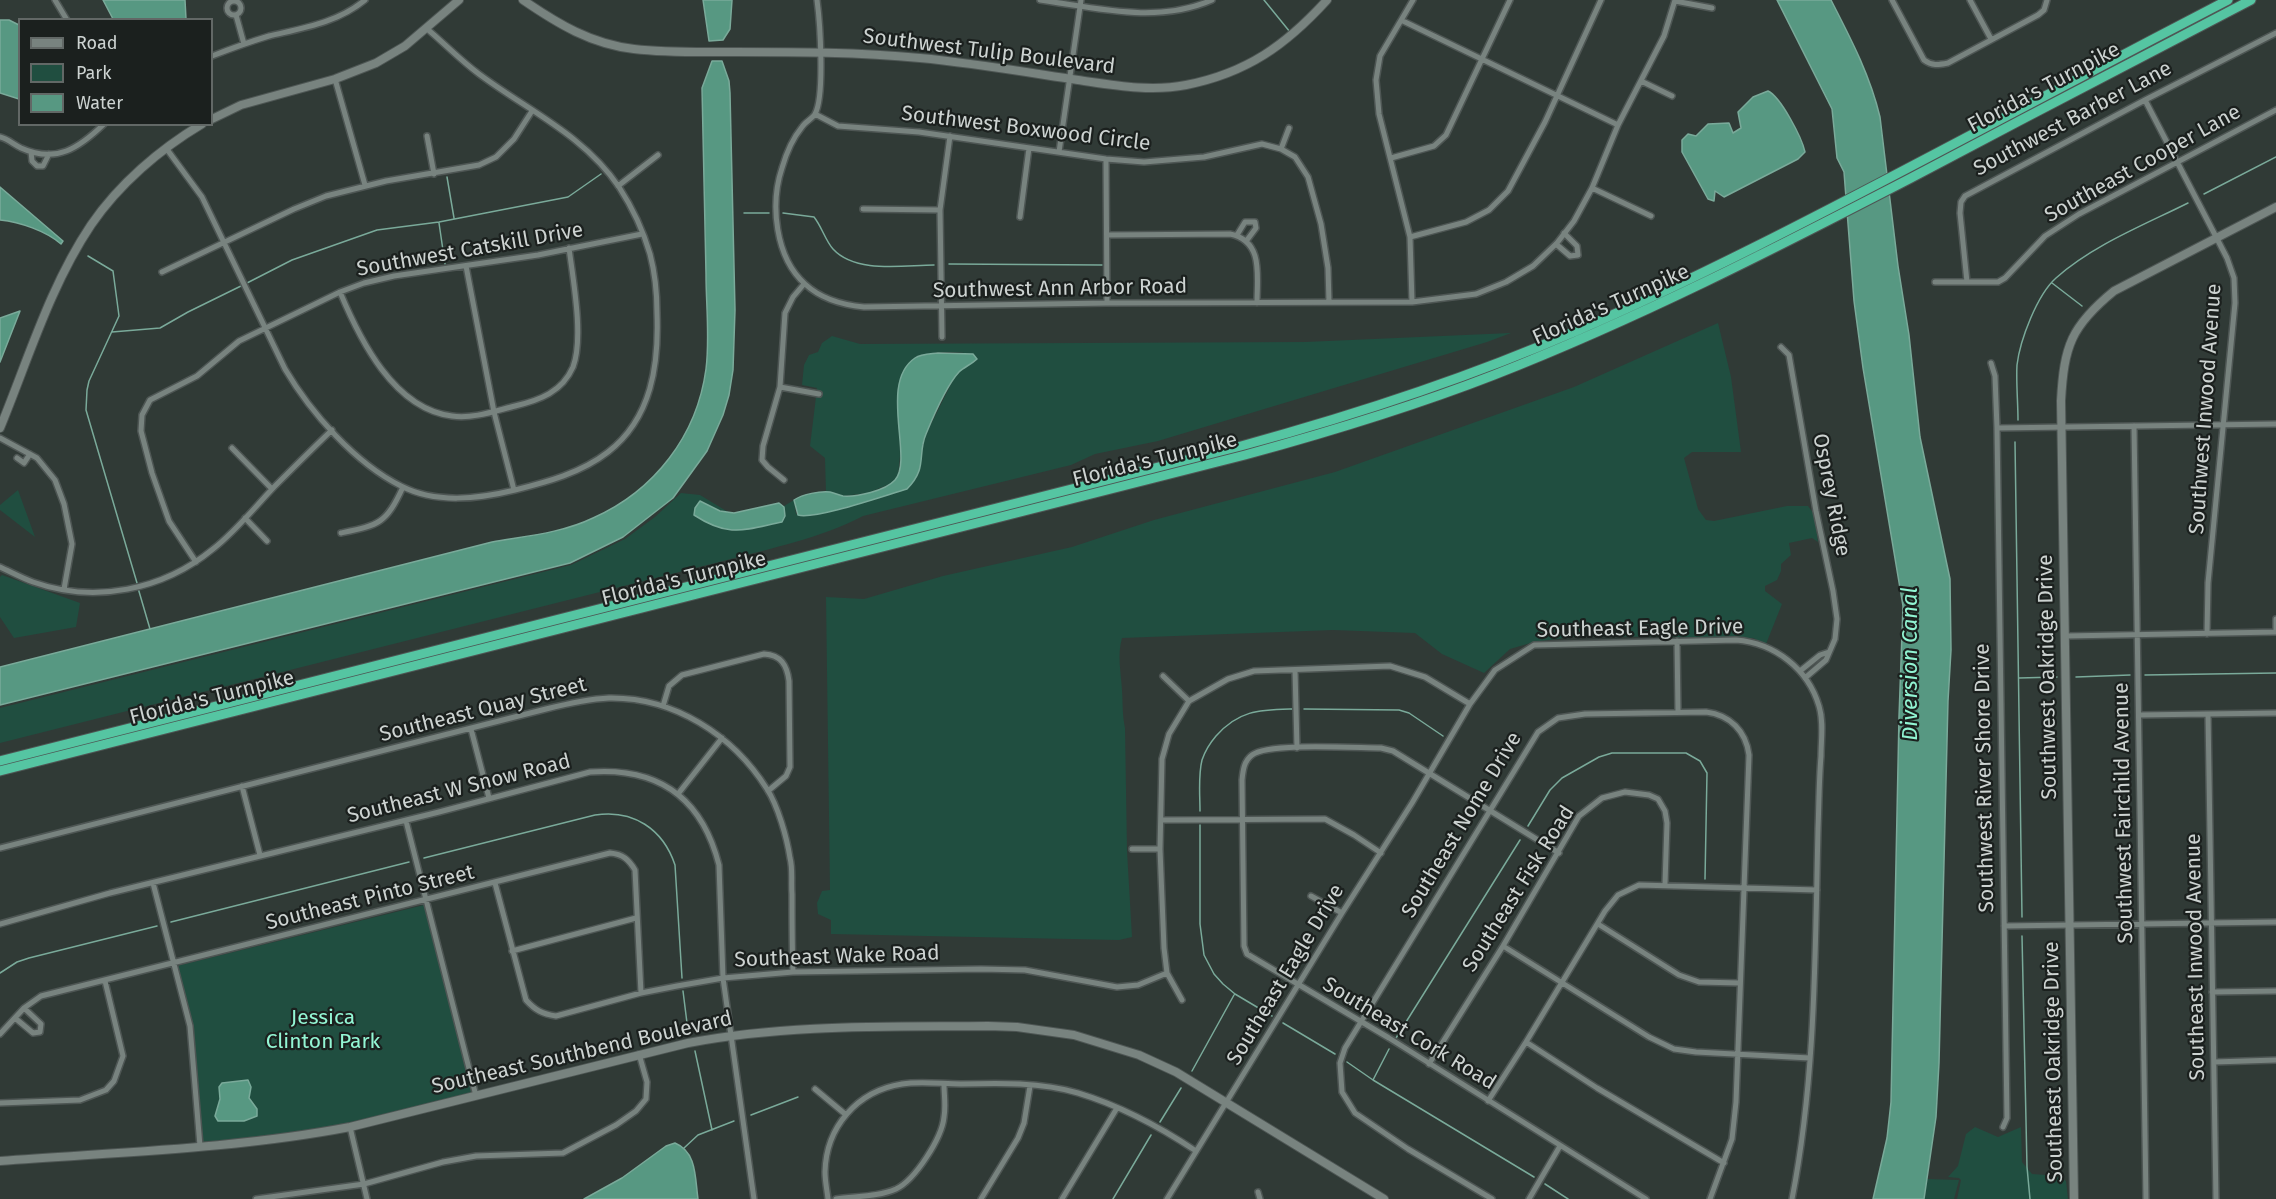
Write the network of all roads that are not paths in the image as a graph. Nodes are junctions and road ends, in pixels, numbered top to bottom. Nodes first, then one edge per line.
1 (55, 0) edge
2 (365, 0) edge
3 (459, 0) edge
4 (523, 0) edge
5 (817, 0) edge
6 (1040, 0) edge
7 (1212, 0) edge
8 (1327, 0) edge
9 (1413, 0) edge
10 (1510, 0) edge
11 (1601, 0) edge
12 (1675, 0) edge
13 (1892, 0) edge
14 (1970, 0) edge
15 (2047, 0) edge
16 (2228, 0) edge
17 (2251, 0) edge
18 (1080, 3) edge
19 (1712, 8) dead end
20 (236, 15) dead end
21 (66, 18) edge
22 (1403, 21) junction
23 (426, 28) junction
24 (2276, 33) edge
25 (1991, 39) junction
26 (244, 44) junction
27 (820, 53) junction
28 (213, 56) edge
29 (1483, 58) junction
30 (335, 79) junction
31 (1070, 79) junction
32 (1641, 81) junction
33 (1557, 96) junction
34 (1672, 96) dead end
35 (2145, 100) junction
36 (2276, 110) edge
37 (532, 111) junction
38 (815, 114) junction
39 (213, 119) edge
40 (1618, 125) junction
41 (102, 126) edge
42 (199, 126) edge
43 (1289, 128) dead end
44 (0, 136) edge
45 (427, 136) dead end
46 (950, 136) junction
47 (165, 148) junction
48 (1029, 148) junction
49 (1281, 148) junction
50 (31, 152) junction
51 (1059, 152) junction
52 (50, 154) junction
53 (658, 156) dead end
54 (1390, 158) junction
55 (1106, 159) junction
56 (2176, 162) junction
57 (434, 174) junction
58 (1899, 178) junction
59 (365, 185) junction
60 (618, 186) junction
61 (1592, 188) junction
62 (2276, 207) edge
63 (863, 209) dead end
64 (939, 210) junction
65 (1651, 216) dead end
66 (1020, 218) dead end
67 (1564, 233) junction
68 (642, 234) junction
69 (1107, 235) junction
70 (1237, 235) junction
71 (1410, 237) junction
72 (2217, 237) junction
73 (1247, 240) junction
74 (224, 242) junction
75 (1556, 244) junction
76 (569, 248) junction
77 (466, 266) junction
78 (162, 272) dead end
79 (1935, 282) dead end
80 (1967, 282) junction
81 (804, 284) junction
82 (340, 292) junction
83 (1329, 302) junction
84 (1412, 302) junction
85 (1107, 303) junction
86 (1257, 303) junction
87 (941, 307) junction
88 (265, 328) junction
89 (942, 337) dead end
90 (1781, 346) dead end
91 (1991, 363) dead end
92 (780, 387) junction
93 (819, 394) dead end
94 (494, 411) junction
95 (2276, 424) edge
96 (2223, 425) junction
97 (2134, 426) junction
98 (2062, 427) junction
99 (0, 428) edge
100 (1997, 428) junction
101 (332, 430) junction
102 (0, 438) edge
103 (232, 448) dead end
104 (22, 450) junction
105 (30, 454) junction
106 (784, 480) dead end
107 (403, 487) junction
108 (272, 489) junction
109 (514, 490) junction
110 (245, 518) junction
111 (341, 533) dead end
112 (267, 541) dead end
113 (196, 562) junction
114 (0, 567) edge
115 (64, 589) junction
116 (2276, 619) edge
117 (2276, 632) edge
118 (2208, 634) junction
119 (2137, 635) junction
120 (2066, 636) junction
121 (1677, 641) junction
122 (1829, 652) junction
123 (1815, 660) junction
124 (1820, 666) junction
125 (1295, 670) junction
126 (1800, 671) junction
127 (1163, 676) dead end
128 (1805, 678) junction
129 (1189, 701) junction
130 (1470, 704) junction
131 (663, 706) junction
132 (1678, 712) junction
133 (2276, 713) edge
134 (2208, 714) junction
135 (2139, 715) junction
136 (471, 729) junction
137 (722, 738) junction
138 (1297, 748) junction
139 (0, 761) edge
140 (0, 771) edge
141 (1430, 774) junction
142 (242, 786) junction
143 (768, 791) junction
144 (678, 795) junction
145 (489, 798) junction
146 (1490, 811) junction
147 (406, 820) junction
148 (1161, 820) junction
149 (1241, 820) junction
150 (0, 848) edge
151 (1132, 849) dead end
152 (1160, 849) junction
153 (1381, 853) junction
154 (1559, 853) junction
155 (260, 855) junction
156 (153, 883) junction
157 (495, 883) junction
158 (1665, 884) junction
159 (1744, 888) junction
160 (1817, 890) junction
161 (1311, 896) dead end
162 (426, 900) junction
163 (1342, 913) junction
164 (636, 918) junction
165 (2276, 922) edge
166 (2212, 923) junction
167 (0, 924) edge
168 (1598, 924) junction
169 (2142, 924) junction
170 (2070, 925) junction
171 (2004, 926) junction
172 (1503, 946) junction
173 (512, 951) junction
174 (174, 964) junction
175 (792, 972) junction
176 (1167, 973) junction
177 (723, 978) junction
178 (105, 981) junction
179 (1740, 983) junction
180 (1562, 984) junction
181 (1298, 986) junction
182 (2276, 991) edge
183 (2212, 992) junction
184 (641, 993) junction
185 (1182, 1000) dead end
186 (24, 1008) junction
187 (15, 1018) junction
188 (1361, 1022) junction
189 (0, 1034) edge
190 (731, 1035) junction
191 (1526, 1042) junction
192 (1738, 1053) junction
193 (639, 1054) junction
194 (1809, 1058) junction
195 (2276, 1060) edge
196 (2214, 1062) junction
197 (1430, 1064) junction
198 (944, 1084) junction
199 (1030, 1086) junction
200 (815, 1089) dead end
201 (476, 1096) junction
202 (1488, 1101) junction
203 (0, 1103) edge
204 (1227, 1103) junction
205 (1117, 1108) junction
206 (845, 1114) junction
207 (350, 1127) junction
208 (2003, 1127) dead end
209 (200, 1146) junction
210 (1560, 1146) junction
211 (1196, 1151) junction
212 (0, 1161) edge
213 (1724, 1163) junction
214 (364, 1184) junction
215 (1258, 1192) dead end
216 (256, 1199) edge
217 (367, 1199) edge
218 (754, 1199) edge
219 (828, 1199) edge
220 (836, 1199) edge
221 (981, 1199) edge
222 (1062, 1199) edge
223 (1167, 1199) edge
224 (1260, 1199) edge
225 (1384, 1199) edge
226 (1492, 1199) edge
227 (1528, 1199) edge
228 (1646, 1199) edge
229 (1710, 1199) edge
230 (1792, 1199) edge
231 (2074, 1199) edge
232 (2146, 1199) edge
233 (2216, 1199) edge

1 - 21 street
2 - 26 street
3 - 23 street
4 - 27 street, Southwest Tulip Boulevard
5 - 27 street, Southwest Ann Arbor Road
6 - 18 street
7 - 18 street
8 - 31 street, Southwest Tulip Boulevard
9 - 22 street
10 - 29 street
11 - 33 street
12 - 19 street
12 - 32 street, Southwest Ann Arbor Road
13 - 25 street
14 - 25 street
15 - 25 street
16 - 58 highway, Florida's Turnpike
17 - 58 highway, Florida's Turnpike
18 - 31 street
20 - 26 street
22 - 29 street
22 - 54 street
23 - 30 street
23 - 37 street
24 - 35 street, Southwest Barber Lane
26 - 28 street
27 - 31 street, Southwest Tulip Boulevard
27 - 38 street, Southwest Ann Arbor Road
29 - 33 street
29 - 54 street
30 - 39 street
30 - 59 street
31 - 51 street
32 - 34 street
32 - 40 street, Southwest Ann Arbor Road
33 - 40 street
33 - 71 street
35 - 56 street, Southwest Inwood Avenue
35 - 80 street, Southwest Barber Lane
36 - 56 street, Southeast Cooper Lane
37 - 57 street
37 - 60 street
38 - 46 street, Southwest Boxwood Circle
38 - 81 street, Southwest Ann Arbor Road
40 - 61 street, Southwest Ann Arbor Road
41 - 52 street
42 - 47 street
43 - 49 street
44 - 50 street
45 - 57 street
46 - 48 street, Southwest Boxwood Circle
46 - 64 street
47 - 74 street
47 - 99 street
48 - 51 street, Southwest Boxwood Circle
48 - 66 street
49 - 55 street, Southwest Boxwood Circle
49 - 83 street
50 - 52 street
50 - 52 street
51 - 55 street, Southwest Boxwood Circle
53 - 60 street
54 - 71 street
55 - 69 street
56 - 72 street, Southwest Inwood Avenue
56 - 80 street, Southeast Cooper Lane
57 - 59 street
58 - 139 highway, Florida's Turnpike
58 - 140 highway, Florida's Turnpike
59 - 74 street
60 - 68 street
61 - 65 street
61 - 67 street, Southwest Ann Arbor Road
62 - 72 street, Southwest Oakridge Drive
63 - 64 street
64 - 87 street
67 - 75 street, Southwest Ann Arbor Road
67 - 75 street
68 - 76 street, Southwest Catskill Drive
68 - 109 street
69 - 70 street
69 - 85 street
70 - 73 street
70 - 73 street
71 - 84 street
72 - 96 street, Southwest Inwood Avenue
72 - 98 street, Southwest Oakridge Drive
73 - 86 street
74 - 78 street
74 - 88 street
75 - 84 street, Southwest Ann Arbor Road
76 - 77 street, Southwest Catskill Drive
76 - 94 street
77 - 82 street, Southwest Catskill Drive
77 - 94 street
79 - 80 street, Southeast Cooper Lane
81 - 87 street, Southwest Ann Arbor Road
81 - 92 street
82 - 88 street, Southwest Catskill Drive
82 - 94 street
83 - 84 street, Southwest Ann Arbor Road
83 - 86 street, Southwest Ann Arbor Road
85 - 86 street, Southwest Ann Arbor Road
85 - 87 street, Southwest Ann Arbor Road
87 - 89 street
88 - 101 street
88 - 113 street, Southwest Catskill Drive
90 - 122 street, Osprey Ridge
91 - 100 street, Southwest River Shore Drive
92 - 93 street
92 - 106 street
94 - 109 street
95 - 96 street
96 - 97 street
96 - 118 street, Southwest Inwood Avenue
97 - 98 street
97 - 119 street, Southwest Fairchild Avenue
98 - 100 street
98 - 120 street, Southwest Oakridge Drive
100 - 171 street, Southwest River Shore Drive
101 - 107 street
101 - 108 street
102 - 104 street
103 - 108 street
104 - 105 street
104 - 105 street
105 - 115 street
107 - 109 street
107 - 111 street
108 - 110 street
110 - 112 street
110 - 113 street
113 - 115 street
114 - 115 street
116 - 117 street
117 - 118 street
118 - 119 street
119 - 120 street
119 - 135 street, Southwest Fairchild Avenue
120 - 170 street, Southwest Oakridge Drive
121 - 126 street, Southeast Eagle Drive
121 - 130 street, Southeast Eagle Drive
121 - 132 street
122 - 123 street
122 - 124 street, Osprey Ridge
123 - 124 street
123 - 126 street
124 - 128 street, Osprey Ridge
125 - 129 street
125 - 130 street
125 - 138 street
126 - 128 street, Southeast Eagle Drive
127 - 129 street
128 - 160 street, Southeast Eagle Drive
129 - 148 street
130 - 141 street, Southeast Eagle Drive
131 - 136 street, Southeast Quay Street
131 - 137 street, Southeast Quay Street
131 - 143 street
132 - 146 street, Southeast Nome Drive
132 - 159 street, Southeast Nome Drive
133 - 134 street
134 - 135 street
134 - 166 street, Southeast Inwood Avenue
135 - 169 street, Southwest Fairchild Avenue
136 - 142 street, Southeast Quay Street
136 - 145 street
137 - 143 street, Southeast Quay Street
137 - 144 street
138 - 141 street, Southeast Cork Road
138 - 149 street, Southeast Cork Road
141 - 146 street, Southeast Cork Road
141 - 153 street, Southeast Eagle Drive
142 - 150 street, Southeast Quay Street
142 - 155 street
143 - 175 street, Southeast Quay Street
144 - 145 street, Southeast W Snow Road
144 - 177 street, Southeast W Snow Road
145 - 147 street, Southeast W Snow Road
146 - 154 street, Southeast Cork Road
146 - 188 street, Southeast Nome Drive
147 - 155 street, Southeast W Snow Road
147 - 162 street
148 - 149 street
148 - 152 street
149 - 153 street
149 - 181 street, Southeast Cork Road
151 - 152 street
152 - 176 street
153 - 163 street, Southeast Eagle Drive
154 - 158 street, Southeast Fisk Road
154 - 172 street, Southeast Fisk Road
155 - 156 street, Southeast W Snow Road
156 - 167 street, Southeast W Snow Road
156 - 174 street
157 - 162 street, Southeast Pinto Street
157 - 164 street, Southeast Pinto Street
157 - 173 street, Southeast Wake Road
158 - 159 street
158 - 168 street
159 - 160 street
159 - 179 street, Southeast Nome Drive
160 - 194 street, Southeast Eagle Drive
161 - 163 street
162 - 174 street, Southeast Pinto Street
162 - 201 street
163 - 181 street, Southeast Eagle Drive
164 - 173 street
164 - 184 street, Southeast Pinto Street
165 - 166 street
166 - 169 street
166 - 183 street, Southeast Inwood Avenue
168 - 179 street
168 - 180 street
169 - 170 street
169 - 232 street, Southwest Fairchild Avenue
170 - 171 street
170 - 231 street, Southeast Oakridge Drive
171 - 208 street, Southwest River Shore Drive
172 - 180 street
172 - 197 street, Southeast Fisk Road
173 - 184 street, Southeast Wake Road
174 - 178 street, Southeast Pinto Street
174 - 209 street
175 - 176 street, Southeast Wake Road
175 - 177 street, Southeast Wake Road
176 - 185 street
177 - 184 street, Southeast Wake Road
177 - 190 street, Southeast W Snow Road
178 - 186 street, Southeast Pinto Street
178 - 203 street
179 - 192 street, Southeast Nome Drive
180 - 191 street
180 - 192 street
181 - 188 street, Southeast Cork Road
181 - 204 street, Southeast Eagle Drive
182 - 183 street
183 - 196 street, Southeast Inwood Avenue
186 - 187 street, Southeast Pinto Street
186 - 187 street
187 - 189 street, Southeast Pinto Street
188 - 197 street, Southeast Cork Road
188 - 226 street, Southeast Nome Drive
190 - 193 street, Southeast Southbend Boulevard
190 - 204 street, Southeast Southbend Boulevard
190 - 218 street
191 - 202 street
191 - 213 street
192 - 194 street
192 - 213 street, Southeast Nome Drive
193 - 201 street, Southeast Southbend Boulevard
193 - 214 street
194 - 230 street, Southeast Eagle Drive
195 - 196 street
196 - 233 street, Southeast Inwood Avenue
197 - 202 street, Southeast Cork Road
198 - 199 street
198 - 206 street
198 - 220 street
199 - 205 street
199 - 221 street
200 - 206 street
201 - 207 street, Southeast Southbend Boulevard
202 - 210 street, Southeast Cork Road
204 - 211 street, Southeast Eagle Drive
204 - 225 street, Southeast Southbend Boulevard
205 - 211 street
205 - 222 street
206 - 219 street
207 - 209 street, Southeast Southbend Boulevard
207 - 214 street
209 - 212 street, Southeast Southbend Boulevard
210 - 227 street
210 - 228 street, Southeast Cork Road
211 - 223 street, Southeast Eagle Drive
213 - 229 street, Southeast Nome Drive
214 - 216 street
214 - 217 street
215 - 224 street

